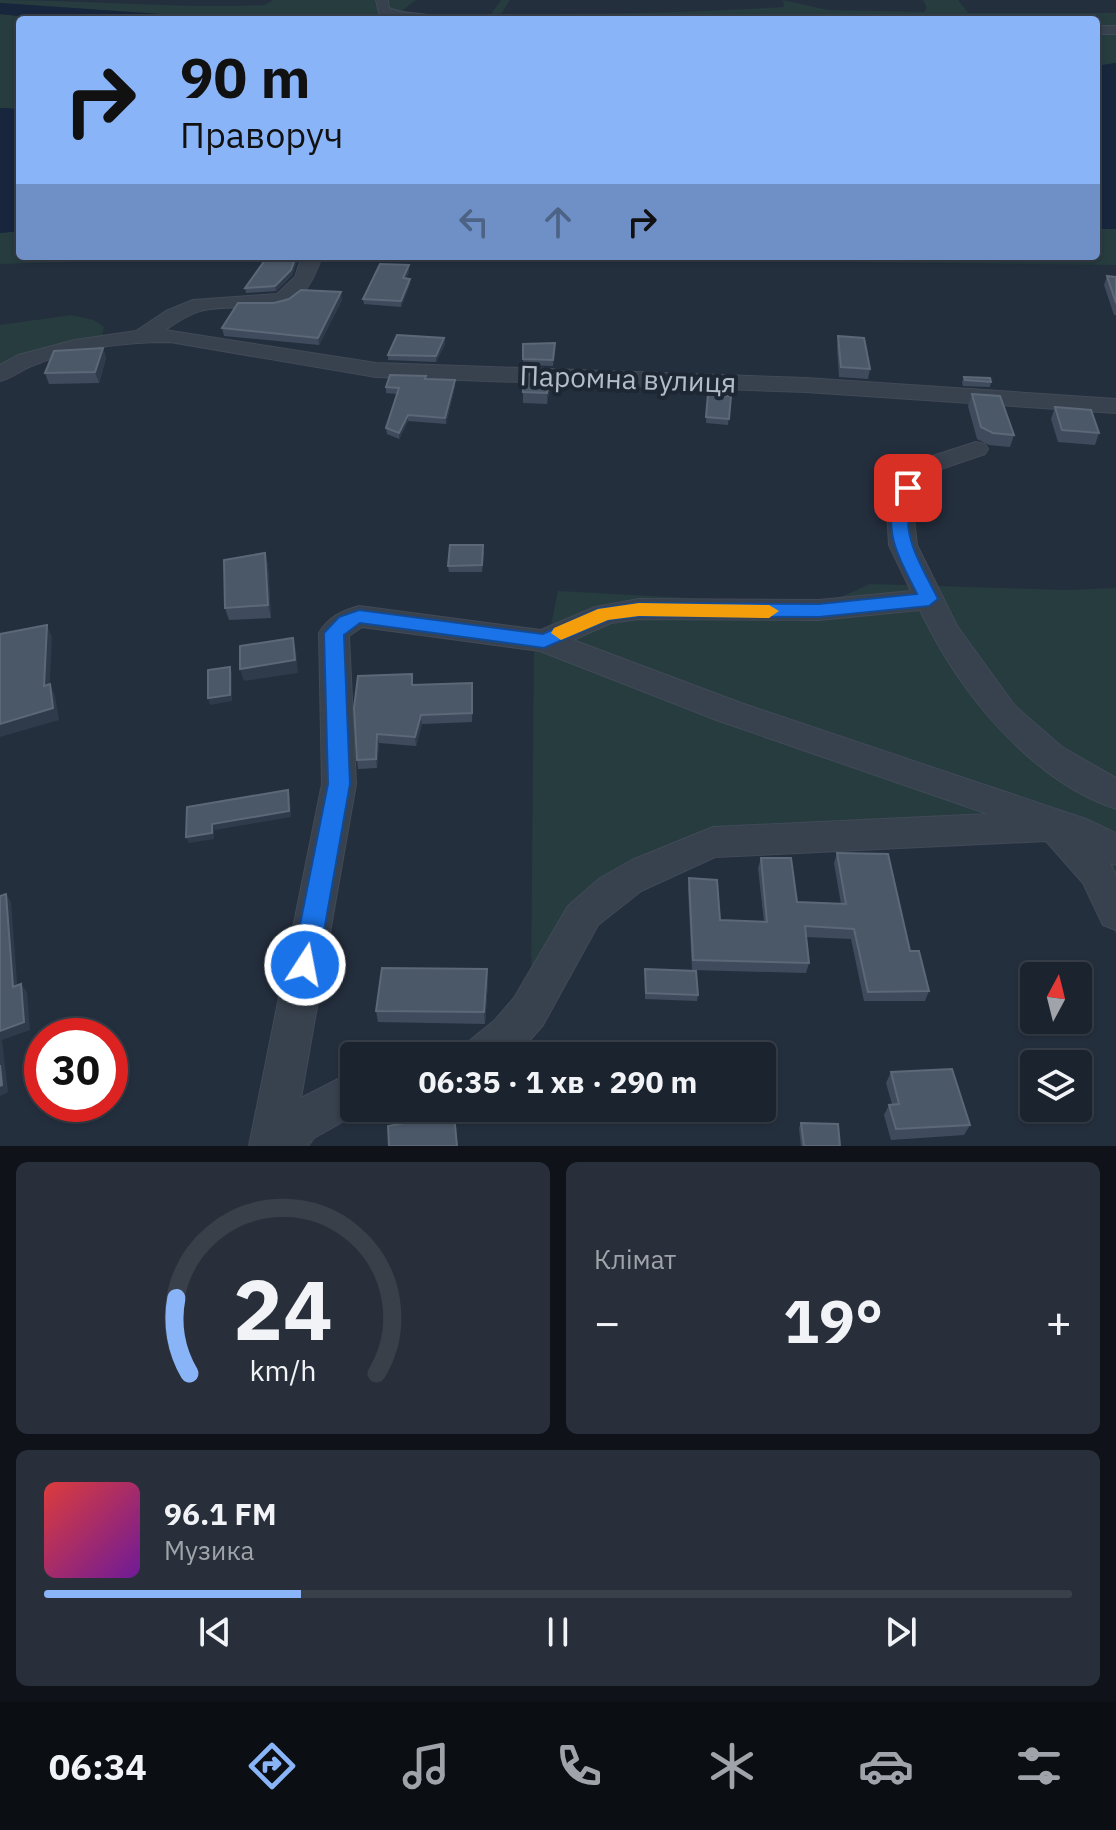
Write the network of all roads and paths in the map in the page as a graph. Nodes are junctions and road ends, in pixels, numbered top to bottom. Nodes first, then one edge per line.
1 (382, 0) edge
2 (399, 16) edge
3 (311, 260) edge
4 (142, 336) junction
5 (0, 374) edge
6 (1116, 406) edge
7 (976, 449) dead end
8 (929, 599) junction
9 (544, 641) junction
10 (1116, 795) edge
11 (1054, 826) junction
12 (1116, 850) edge
13 (1116, 913) edge
14 (503, 1042) edge
15 (340, 1100) edge
16 (271, 1146) edge
17 (279, 1146) edge

1 - 2 street
3 - 4 street, Паромна вулиця
4 - 5 street, Паромна вулиця
4 - 6 street, Паромна вулиця
7 - 8 street
8 - 9 street
8 - 10 street
9 - 11 street
9 - 16 street
11 - 12 street
11 - 13 street
11 - 14 street
15 - 17 street

